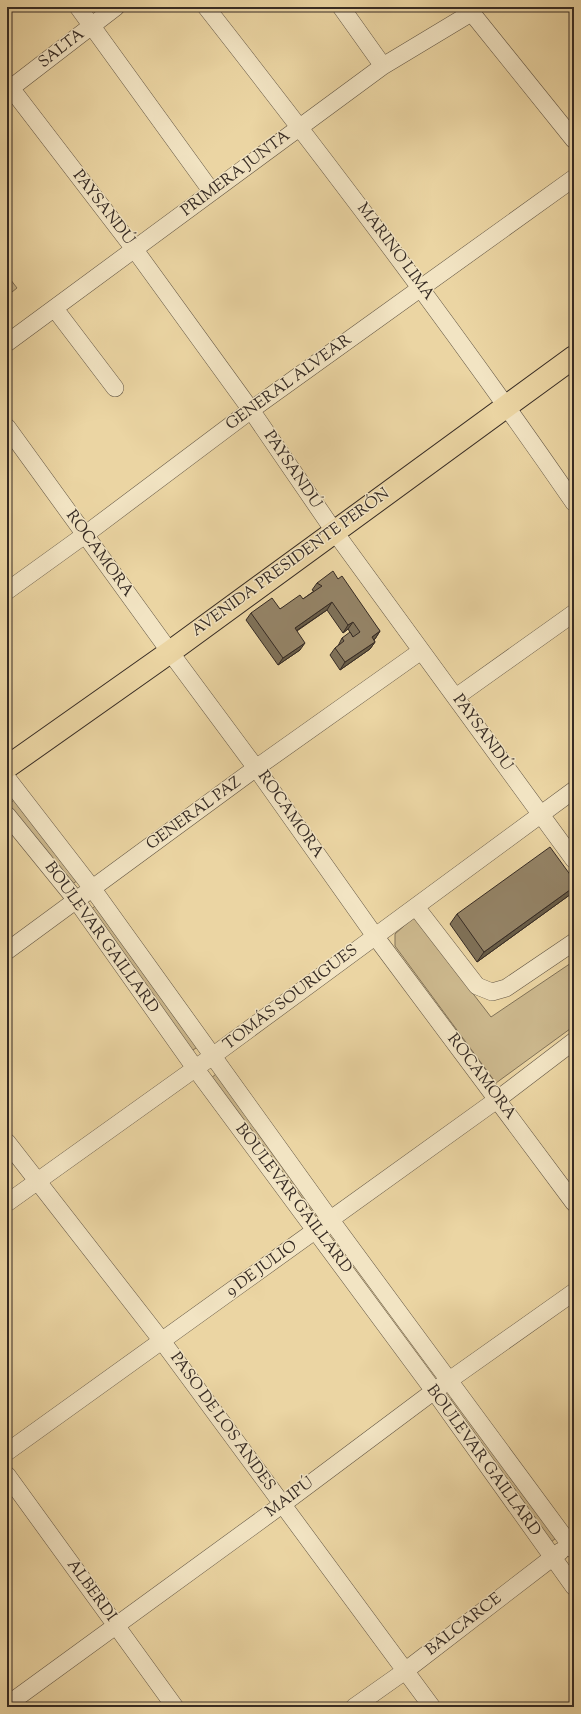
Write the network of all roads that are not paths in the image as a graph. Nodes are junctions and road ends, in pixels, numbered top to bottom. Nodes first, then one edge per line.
1 (78, 7) edge
2 (116, 7) edge
3 (206, 7) edge
4 (341, 7) edge
5 (469, 10) edge
6 (92, 26) junction
7 (383, 66) junction
8 (8, 88) edge
9 (300, 127) junction
10 (574, 140) edge
11 (574, 178) edge
12 (212, 192) junction
13 (135, 250) junction
14 (421, 287) junction
15 (55, 309) junction
16 (7, 343) edge
17 (574, 357) edge
18 (115, 388) dead end
19 (507, 406) junction
20 (251, 410) junction
21 (7, 427) edge
22 (574, 503) edge
23 (334, 531) junction
24 (86, 534) junction
25 (7, 591) edge
26 (574, 613) edge
27 (421, 651) junction
28 (170, 652) junction
29 (456, 698) junction
30 (7, 767) edge
31 (256, 768) junction
32 (7, 778) edge
33 (574, 790) edge
34 (540, 814) junction
35 (7, 815) edge
36 (574, 860) edge
37 (92, 888) junction
38 (76, 900) junction
39 (416, 907) junction
40 (374, 936) junction
41 (574, 942) edge
42 (7, 951) edge
43 (574, 1040) edge
44 (214, 1055) junction
45 (195, 1068) junction
46 (498, 1099) junction
47 (7, 1142) edge
48 (36, 1181) junction
49 (7, 1203) edge
50 (574, 1203) edge
51 (330, 1219) junction
52 (316, 1230) junction
53 (574, 1292) edge
54 (162, 1341) junction
55 (449, 1381) junction
56 (434, 1391) junction
57 (7, 1452) edge
58 (7, 1475) edge
59 (283, 1504) junction
60 (573, 1545) edge
61 (552, 1558) junction
62 (574, 1587) edge
63 (116, 1626) junction
64 (405, 1671) junction
65 (7, 1705) edge
66 (175, 1707) edge
67 (354, 1707) edge
68 (432, 1707) edge

1 - 6 street
2 - 6 street, SALTA
3 - 9 street, MARINO LIMA
4 - 7 street
5 - 7 street, PRIMERA JUNTA
5 - 10 street
6 - 8 street, SALTA
6 - 12 street
7 - 9 street, PRIMERA JUNTA
8 - 13 street, PAYSANDÚ
9 - 12 street, PRIMERA JUNTA
9 - 14 street, MARINO LIMA
11 - 14 street, GENERAL ALVEAR
12 - 13 street, PRIMERA JUNTA
13 - 15 street, PRIMERA JUNTA
13 - 20 street, PAYSANDÚ
14 - 19 street, MARINO LIMA
14 - 20 street, GENERAL ALVEAR
15 - 16 street, PRIMERA JUNTA
15 - 18 street
17 - 19 main road, AVENIDA PRESIDENTE PERÓN
19 - 22 street, MARINO LIMA
19 - 23 main road, AVENIDA PRESIDENTE PERÓN
20 - 23 street, PAYSANDÚ
20 - 24 street, GENERAL ALVEAR
21 - 24 street, ROCAMORA
23 - 27 street, PAYSANDÚ
23 - 28 main road, AVENIDA PRESIDENTE PERÓN
24 - 25 street, GENERAL ALVEAR
24 - 28 street, ROCAMORA
26 - 29 street
27 - 29 street, PAYSANDÚ
27 - 31 street, GENERAL PAZ
28 - 30 main road, AVENIDA PRESIDENTE PERÓN
28 - 31 street, ROCAMORA
29 - 34 street, PAYSANDÚ
31 - 37 street, GENERAL PAZ
31 - 40 street, ROCAMORA
32 - 37 street, BOULEVAR GAILLARD
33 - 34 street, TOMÁS SOURIGUES
34 - 36 street, PAYSANDÚ
34 - 39 street, TOMÁS SOURIGUES
35 - 38 street, BOULEVAR GAILLARD
37 - 38 street, GENERAL PAZ
37 - 44 street, BOULEVAR GAILLARD
38 - 42 street, GENERAL PAZ
38 - 45 street, BOULEVAR GAILLARD
39 - 40 street, TOMÁS SOURIGUES
39 - 41 street
40 - 44 street, TOMÁS SOURIGUES
40 - 46 street, ROCAMORA
43 - 46 street, 9 DE JULIO
44 - 45 street, TOMÁS SOURIGUES
44 - 51 street, BOULEVAR GAILLARD
45 - 48 street, TOMÁS SOURIGUES
45 - 52 street, BOULEVAR GAILLARD
46 - 50 street, ROCAMORA
46 - 51 street, 9 DE JULIO
47 - 48 street, PASO DE LOS ANDES
48 - 49 street, TOMÁS SOURIGUES
48 - 54 street, PASO DE LOS ANDES
51 - 52 street, 9 DE JULIO
51 - 55 street, BOULEVAR GAILLARD
52 - 54 street, 9 DE JULIO
52 - 56 street, BOULEVAR GAILLARD
53 - 55 street, MAIPÚ
54 - 57 street, 9 DE JULIO
54 - 59 street, PASO DE LOS ANDES
55 - 56 street, MAIPÚ
55 - 60 street, BOULEVAR GAILLARD
56 - 59 street, MAIPÚ
56 - 61 street, BOULEVAR GAILLARD
58 - 63 street, ALBERDI
59 - 63 street, MAIPÚ
59 - 64 street, PASO DE LOS ANDES
60 - 61 street, BALCARCE
61 - 62 street, BOULEVAR GAILLARD
61 - 64 street, BALCARCE
63 - 65 street, MAIPÚ
63 - 66 street, ALBERDI
64 - 67 street, BALCARCE
64 - 68 street, PASO DE LOS ANDES

